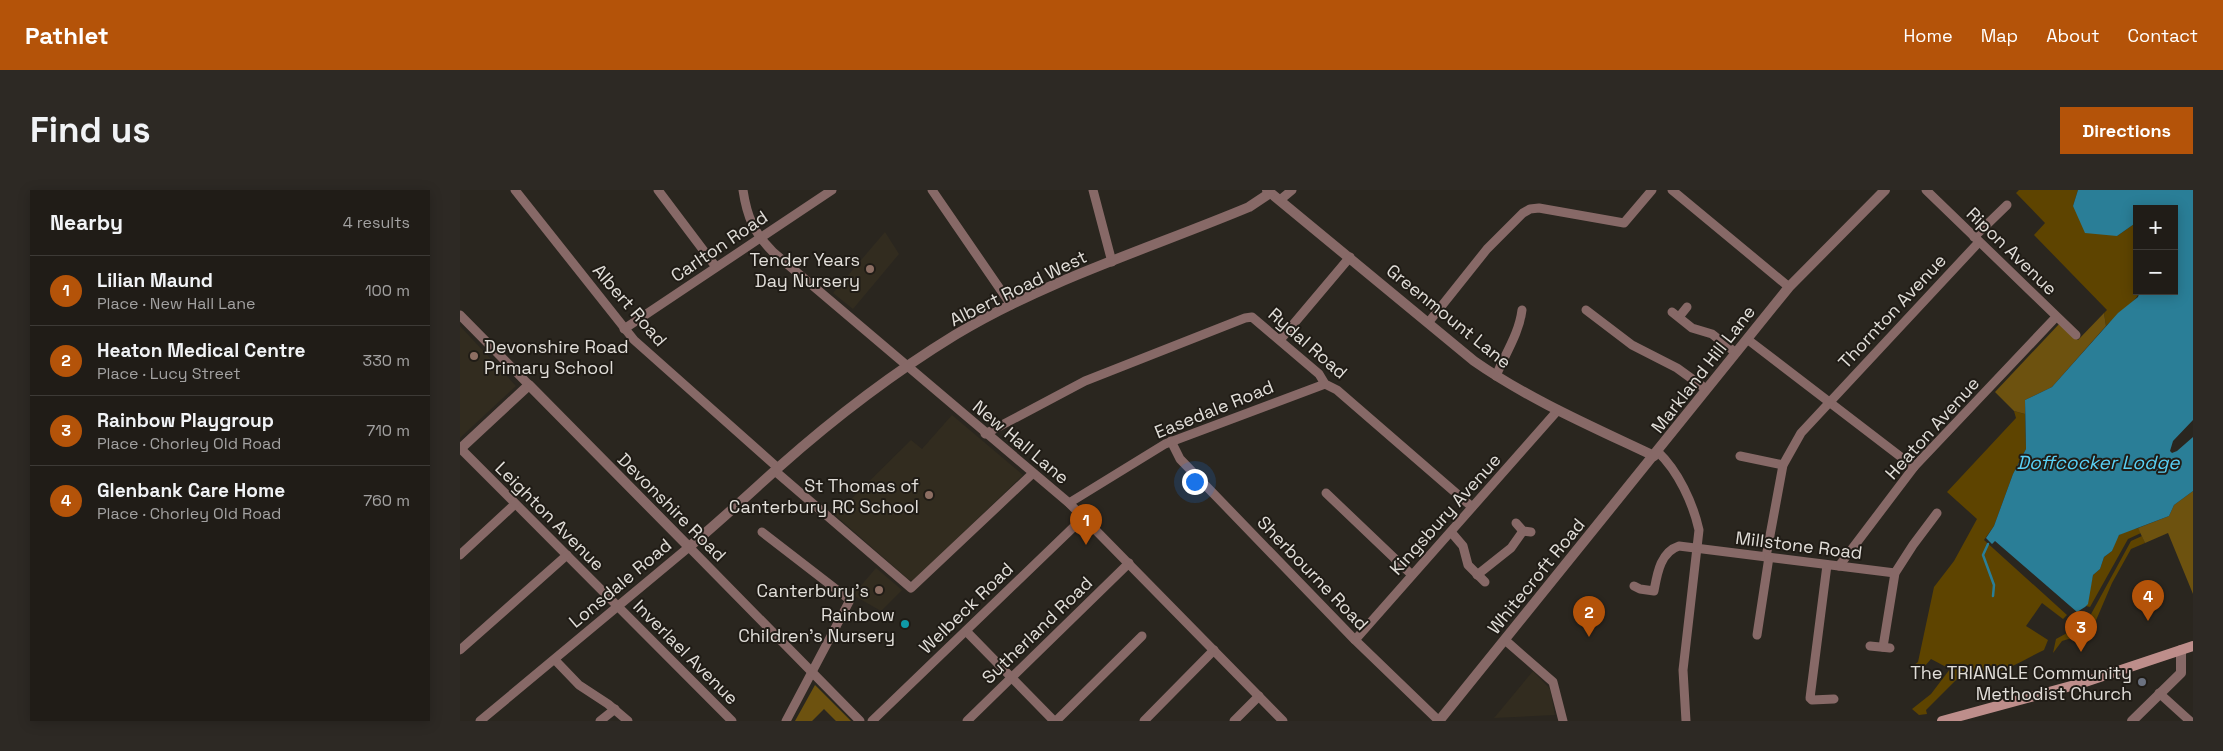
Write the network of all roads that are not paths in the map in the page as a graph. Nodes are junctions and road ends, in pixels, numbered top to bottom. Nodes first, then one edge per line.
1 (515, 190) edge
2 (658, 190) edge
3 (743, 190) edge
4 (832, 190) edge
5 (932, 190) edge
6 (1093, 190) edge
7 (1292, 190) edge
8 (1652, 190) edge
9 (1672, 190) edge
10 (1885, 190) edge
11 (1926, 190) edge
12 (1269, 191) edge
13 (1280, 200) junction
14 (2007, 204) dead end
15 (761, 238) junction
16 (1977, 240) junction
17 (1350, 257) junction
18 (1112, 262) junction
19 (716, 268) junction
20 (1789, 287) junction
21 (1011, 305) junction
22 (1687, 307) dead end
23 (1522, 310) dead end
24 (1586, 310) dead end
25 (460, 315) edge
26 (2056, 317) junction
27 (1428, 323) junction
28 (624, 329) junction
29 (2076, 335) dead end
30 (1747, 339) junction
31 (1280, 340) junction
32 (1736, 353) junction
33 (907, 366) junction
34 (1496, 376) junction
35 (1325, 384) junction
36 (529, 385) junction
37 (1706, 389) junction
38 (1829, 402) junction
39 (1558, 410) junction
40 (985, 434) junction
41 (1170, 441) junction
42 (460, 448) edge
43 (1656, 454) junction
44 (1740, 455) dead end
45 (1783, 466) junction
46 (1914, 468) junction
47 (777, 469) junction
48 (1032, 474) junction
49 (1326, 493) dead end
50 (1069, 503) junction
51 (515, 504) junction
52 (1472, 507) junction
53 (1938, 513) dead end
54 (1084, 517) junction
55 (1516, 523) dead end
56 (762, 532) dead end
57 (1451, 532) junction
58 (689, 547) junction
59 (1698, 548) junction
60 (460, 555) edge
61 (567, 555) junction
62 (1768, 557) junction
63 (1129, 563) junction
64 (1827, 565) junction
65 (1839, 566) junction
66 (1895, 573) junction
67 (1412, 575) junction
68 (1477, 575) junction
69 (1485, 582) dead end
70 (1634, 586) dead end
71 (618, 606) junction
72 (966, 631) junction
73 (1757, 635) dead end
74 (1142, 636) dead end
75 (1355, 640) junction
76 (1505, 640) junction
77 (1870, 646) dead end
78 (2193, 646) edge
79 (460, 650) edge
80 (1214, 650) junction
81 (2181, 650) junction
82 (555, 660) junction
83 (812, 672) junction
84 (1012, 677) junction
85 (2160, 693) junction
86 (1259, 696) junction
87 (1834, 699) dead end
88 (615, 709) junction
89 (1969, 718) edge
90 (480, 721) edge
91 (600, 721) edge
92 (628, 721) edge
93 (732, 721) edge
94 (786, 721) edge
95 (860, 721) edge
96 (872, 721) edge
97 (967, 721) edge
98 (1055, 721) edge
99 (1144, 721) edge
100 (1234, 721) edge
101 (1283, 721) edge
102 (1439, 721) edge
103 (1563, 721) edge
104 (1686, 721) edge
105 (1942, 721) edge
106 (2132, 721) edge
107 (2190, 721) edge

1 - 28 street, Albert Road
2 - 19 street
3 - 15 street, New Hall Lane
4 - 15 street, Carlton Road
5 - 21 street
6 - 18 street
7 - 13 street
8 - 27 street
9 - 20 street
10 - 20 street, Markland Hill Lane
11 - 16 street, Ripon Avenue
12 - 13 street, Greenmount Lane
12 - 18 street, Albert Road West
13 - 17 street, Greenmount Lane
14 - 16 street, Thornton Avenue
15 - 19 street, Carlton Road
15 - 33 street, New Hall Lane
16 - 26 street, Ripon Avenue
16 - 38 street, Thornton Avenue
17 - 27 street, Greenmount Lane
17 - 31 street
18 - 21 street, Albert Road West
19 - 28 street, Carlton Road
20 - 30 street, Markland Hill Lane
21 - 33 street, Albert Road West
22 - 32 street
23 - 34 street
24 - 37 street
25 - 36 street, Devonshire Road
26 - 29 street, Ripon Avenue
26 - 46 street, Heaton Avenue
27 - 34 street, Greenmount Lane
28 - 47 street, Albert Road
30 - 32 street, Markland Hill Lane
30 - 38 street
31 - 35 street, Rydal Road
31 - 40 street, Rydal Road
32 - 37 street, Markland Hill Lane
33 - 40 street, New Hall Lane
33 - 47 street, Albert Road West
34 - 39 street, Greenmount Lane
35 - 41 street, Easedale Road
35 - 52 street, Rydal Road
36 - 42 street
36 - 58 street, Devonshire Road
37 - 43 street, Markland Hill Lane
38 - 45 street, Thornton Avenue
38 - 46 street
39 - 43 street, Greenmount Lane
39 - 52 street, Kingsbury Avenue
40 - 48 street, New Hall Lane
41 - 50 street, Easedale Road
41 - 75 street, Sherbourne Road
42 - 51 street, Leighton Avenue
43 - 59 street, Markland Hill Lane
43 - 76 street, Whitecroft Road
44 - 45 street
45 - 62 street, Thornton Avenue
46 - 65 street, Heaton Avenue
47 - 48 street, Albert Road
47 - 58 street, Lonsdale Road
48 - 50 street, New Hall Lane
49 - 67 street
50 - 54 street, New Hall Lane
51 - 60 street
51 - 61 street, Leighton Avenue
52 - 57 street, Kingsbury Avenue
53 - 66 street
54 - 63 street, New Hall Lane
54 - 72 street, Welbeck Road
55 - 68 street
56 - 83 street
57 - 67 street, Kingsbury Avenue
57 - 68 street
58 - 71 street, Lonsdale Road
58 - 83 street, Devonshire Road
59 - 62 street, Millstone Road
59 - 70 street, Millstone Road
59 - 104 street, Markland Hill Lane
61 - 71 street, Leighton Avenue
61 - 79 street
62 - 64 street, Millstone Road
62 - 73 street, Thornton Avenue
63 - 80 street, New Hall Lane
63 - 84 street, Sutherland Road
64 - 65 street, Millstone Road
64 - 87 street
65 - 66 street, Millstone Road
66 - 77 street
67 - 75 street, Kingsbury Avenue
68 - 69 street
71 - 82 street, Lonsdale Road
71 - 93 street, Inverlael Avenue
72 - 84 street
72 - 96 street, Welbeck Road
74 - 98 street
75 - 102 street, Sherbourne Road
76 - 102 street, Whitecroft Road
76 - 103 street
78 - 81 main road
80 - 86 street, New Hall Lane
80 - 99 street
81 - 85 street
81 - 89 main road
82 - 88 street
82 - 90 street, Lonsdale Road
83 - 94 street
83 - 95 street, Devonshire Road
84 - 97 street, Sutherland Road
84 - 98 street
85 - 106 street
85 - 107 street
86 - 100 street
86 - 101 street, New Hall Lane
88 - 91 street
88 - 92 street
89 - 105 main road

